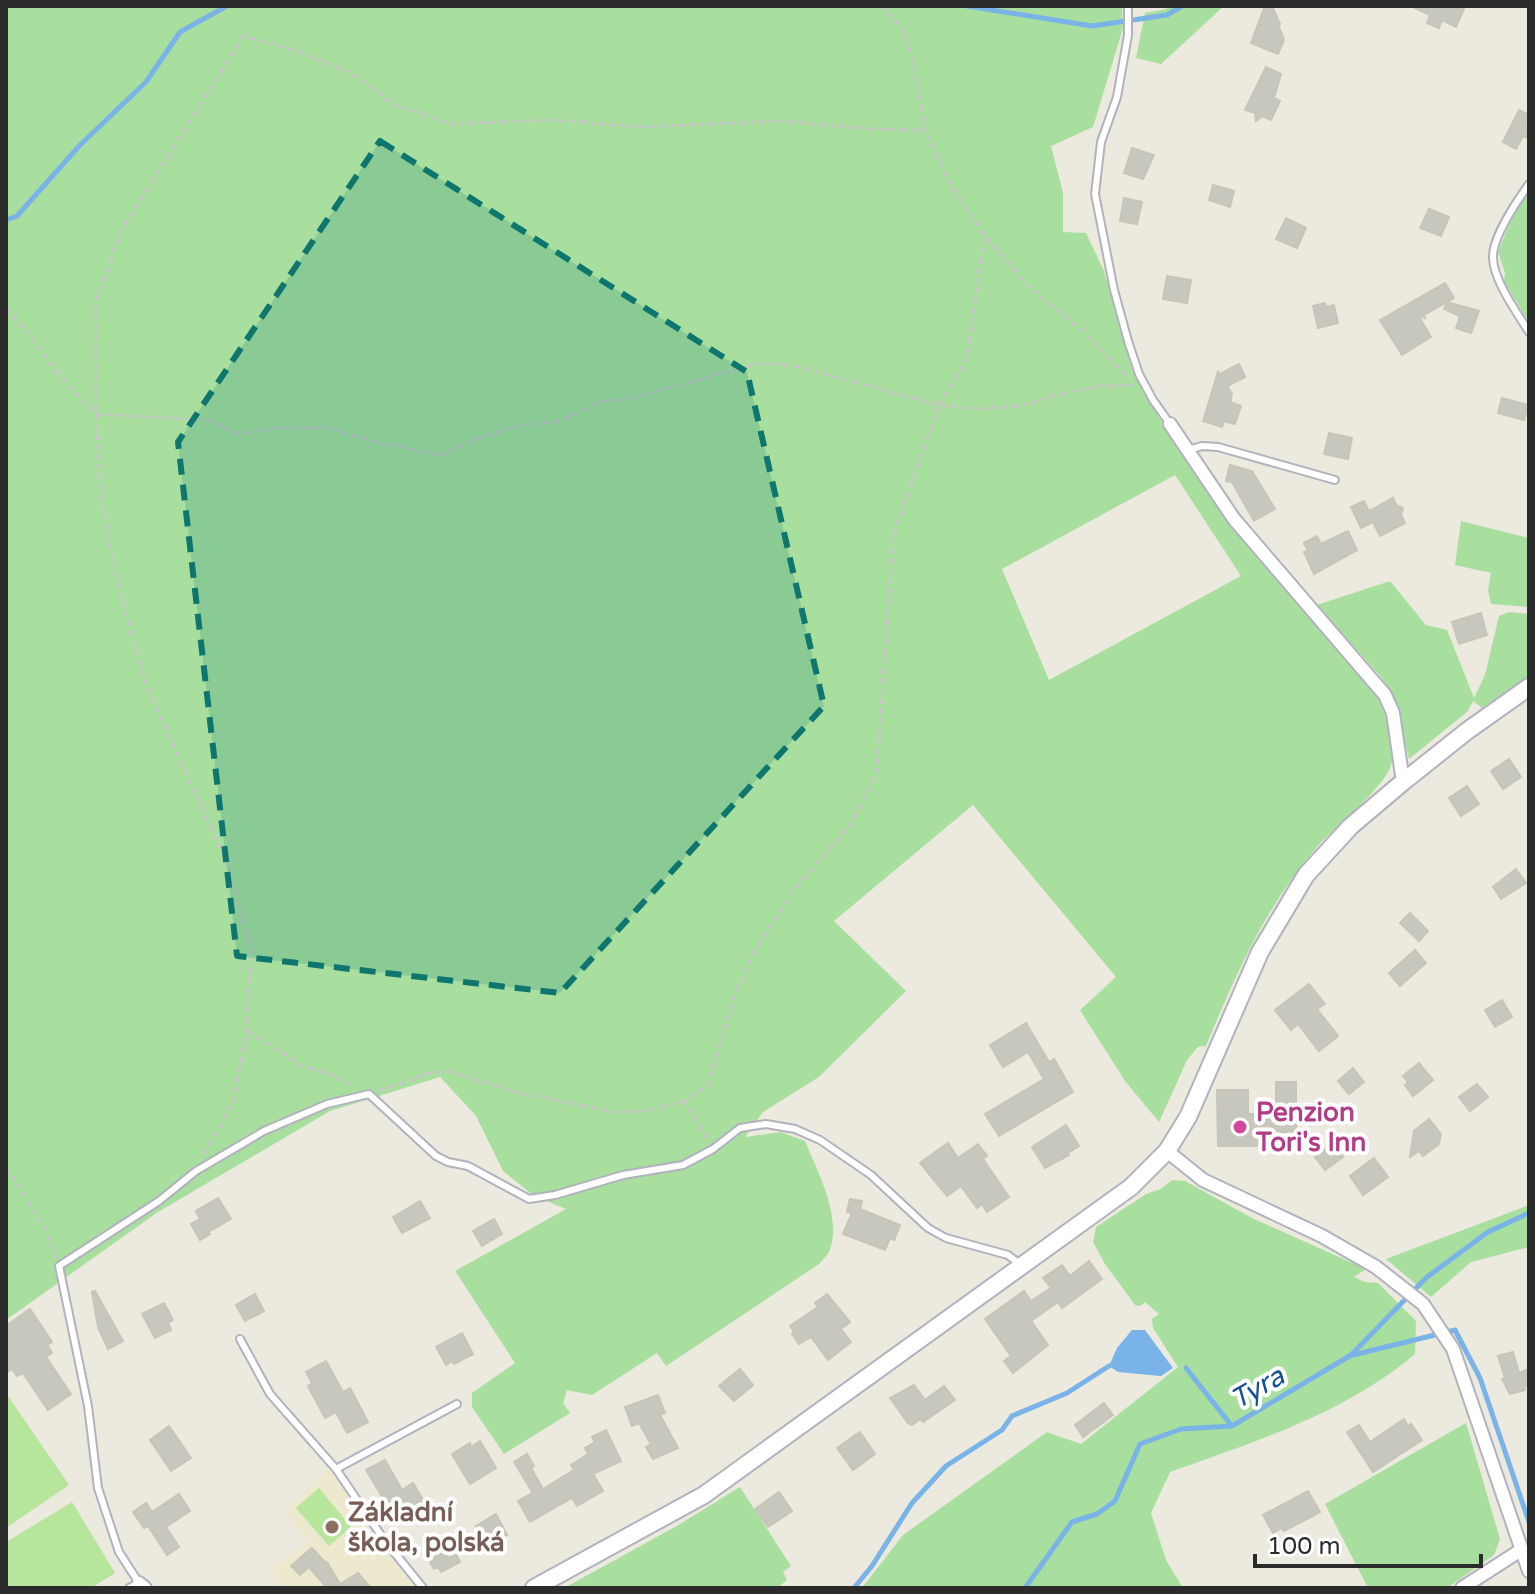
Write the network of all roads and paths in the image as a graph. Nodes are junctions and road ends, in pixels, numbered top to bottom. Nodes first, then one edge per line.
1 (881, 6) edge
2 (1128, 6) edge
3 (925, 130) junction
4 (1529, 184) edge
5 (985, 236) junction
6 (6, 307) edge
7 (1529, 332) edge
8 (939, 405) junction
9 (96, 414) junction
10 (1170, 424) joint
11 (1188, 450) junction
12 (1335, 480) dead end
13 (1529, 687) edge
14 (1403, 782) junction
15 (247, 1030) junction
16 (369, 1094) junction
17 (685, 1101) junction
18 (713, 1149) junction
19 (1167, 1151) junction
20 (6, 1167) edge
21 (196, 1171) junction
22 (59, 1266) junction
23 (1022, 1266) junction
24 (240, 1339) dead end
25 (457, 1404) dead end
26 (336, 1469) junction
27 (1521, 1550) junction
28 (1529, 1571) edge
29 (137, 1586) edge
30 (423, 1588) edge
31 (534, 1588) edge
32 (1462, 1588) edge

1 - 3 path
2 - 10 lane
3 - 5 path
3 - 9 path
4 - 7 lane
5 - 8 path
5 - 8 path
6 - 9 path
8 - 9 path
8 - 17 path
9 - 15 path
10 - 11 street
11 - 12 lane
11 - 14 street
13 - 14 street
14 - 19 street
15 - 16 path
15 - 21 path
16 - 17 path
16 - 18 lane
16 - 21 lane
17 - 18 path
18 - 23 lane
19 - 23 street
19 - 27 street
20 - 22 path
21 - 22 lane
22 - 29 lane
23 - 31 street
24 - 26 lane
25 - 26 lane
26 - 30 lane
27 - 28 street
27 - 32 street

